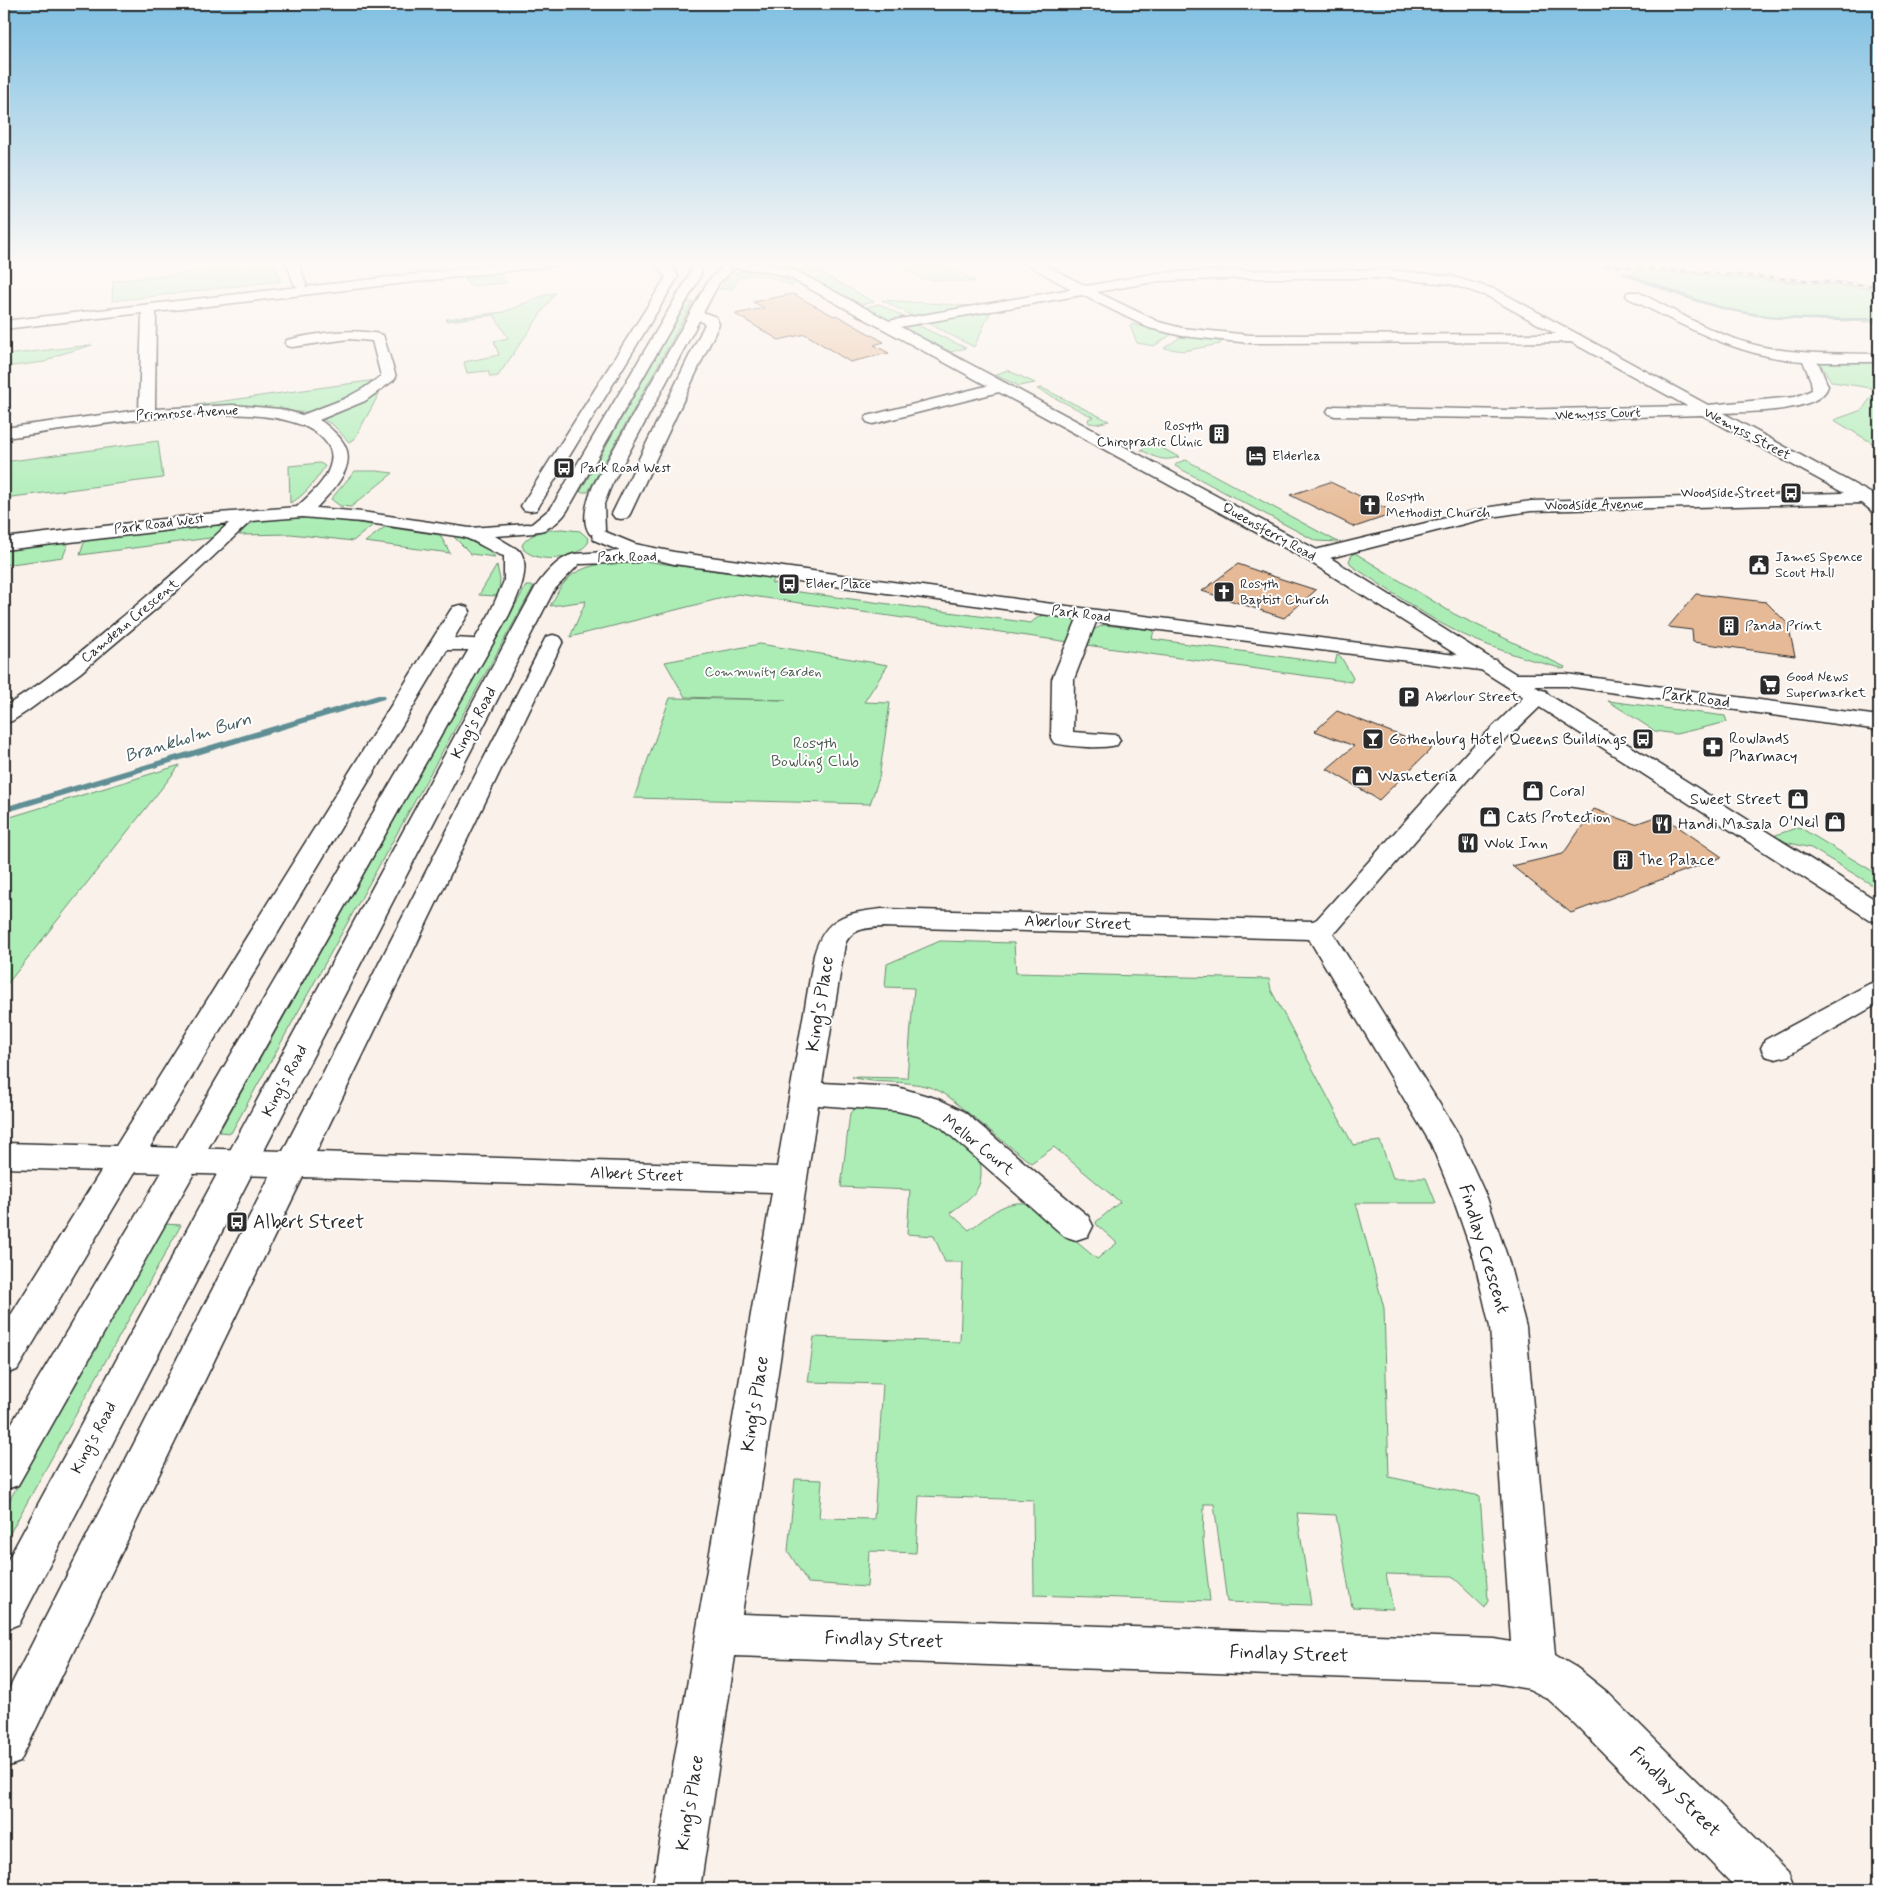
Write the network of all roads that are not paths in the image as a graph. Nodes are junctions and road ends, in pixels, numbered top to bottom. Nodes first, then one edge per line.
1 (148, 349) edge
2 (381, 349) edge
3 (627, 349) edge
4 (652, 349) edge
5 (677, 349) edge
6 (700, 349) edge
7 (932, 349) edge
8 (1594, 349) edge
9 (1759, 349) edge
10 (1808, 357) junction
11 (1879, 358) edge
12 (1002, 387) junction
13 (1702, 409) junction
14 (1336, 411) dead end
15 (147, 414) junction
16 (306, 419) junction
17 (874, 419) dead end
18 (4, 433) edge
19 (552, 472) junction
20 (580, 472) junction
21 (602, 486) junction
22 (634, 486) junction
23 (1875, 501) edge
24 (530, 506) dead end
25 (302, 512) junction
26 (621, 514) dead end
27 (247, 515) junction
28 (533, 528) junction
29 (587, 528) junction
30 (464, 532) junction
31 (4, 544) edge
32 (1314, 556) junction
33 (674, 558) junction
34 (525, 559) junction
35 (578, 559) junction
36 (460, 611) dead end
37 (1089, 615) junction
38 (440, 644) junction
39 (482, 644) junction
40 (510, 656) junction
41 (1488, 665) junction
42 (1513, 680) junction
43 (1538, 696) junction
44 (4, 716) edge
45 (1879, 723) edge
46 (1109, 740) dead end
47 (1879, 914) edge
48 (846, 924) joint
49 (1317, 930) junction
50 (1879, 991) edge
51 (1776, 1048) dead end
52 (805, 1093) junction
53 (4, 1156) edge
54 (125, 1159) junction
55 (185, 1161) junction
56 (241, 1162) junction
57 (292, 1164) junction
58 (791, 1180) junction
59 (1076, 1226) dead end
60 (4, 1358) edge
61 (4, 1472) edge
62 (4, 1609) edge
63 (717, 1634) junction
64 (1534, 1668) junction
65 (4, 1746) edge
66 (676, 1889) edge
67 (1771, 1889) edge

1 - 15 street
2 - 16 street
3 - 19 street
4 - 20 street
5 - 21 street
6 - 22 street
7 - 12 street, Queensferry Road
8 - 13 street, Wemyss Street
9 - 10 street
10 - 11 street
10 - 13 street, Wemyss Court
12 - 17 street
12 - 32 street, Queensferry Road
13 - 14 street, Wemyss Court
13 - 23 street, Wemyss Street
15 - 16 street, Primrose Avenue
15 - 18 street, Primrose Avenue
16 - 25 street, Primrose Avenue
19 - 20 street
19 - 24 street
20 - 28 street
21 - 22 street
21 - 29 street
22 - 26 street
23 - 32 street, Woodside Avenue
25 - 27 street, Park Road West
25 - 30 street, Park Road West
27 - 31 street, Park Road West
27 - 44 street, Camdean Crescent
28 - 29 street
28 - 30 street, Park Road West
28 - 34 street
29 - 33 street, Park Road
29 - 35 street, King's Road
30 - 34 street, Park Road West
32 - 41 street, Queensferry Road
33 - 35 street, Park Road
33 - 37 street, Park Road
34 - 35 street, King's Road
34 - 39 street, King's Road
35 - 40 street, King's Road
36 - 38 street
37 - 41 street, Park Road
37 - 46 street
38 - 39 street
38 - 54 street
39 - 55 street, King's Road
40 - 56 street, King's Road
40 - 57 street
41 - 42 street, Queensferry Road
42 - 43 street, Queensferry Road
42 - 45 street, Park Road
43 - 47 street, Queensferry Road
43 - 49 street
48 - 49 street, Aberlour Street
48 - 52 street, King's Place
49 - 64 street, Findlay Crescent
50 - 51 street
52 - 58 street, King's Place
52 - 59 street, Mellor Court
53 - 54 street, Albert Street
54 - 55 street, Albert Street
54 - 60 street
55 - 56 street, Albert Street
55 - 61 street, King's Road
56 - 57 street, Albert Street
56 - 62 street, King's Road
57 - 58 street, Albert Street
57 - 65 street
58 - 63 street, King's Place
63 - 64 street, Findlay Street
63 - 66 street, King's Place
64 - 67 street, Findlay Street

